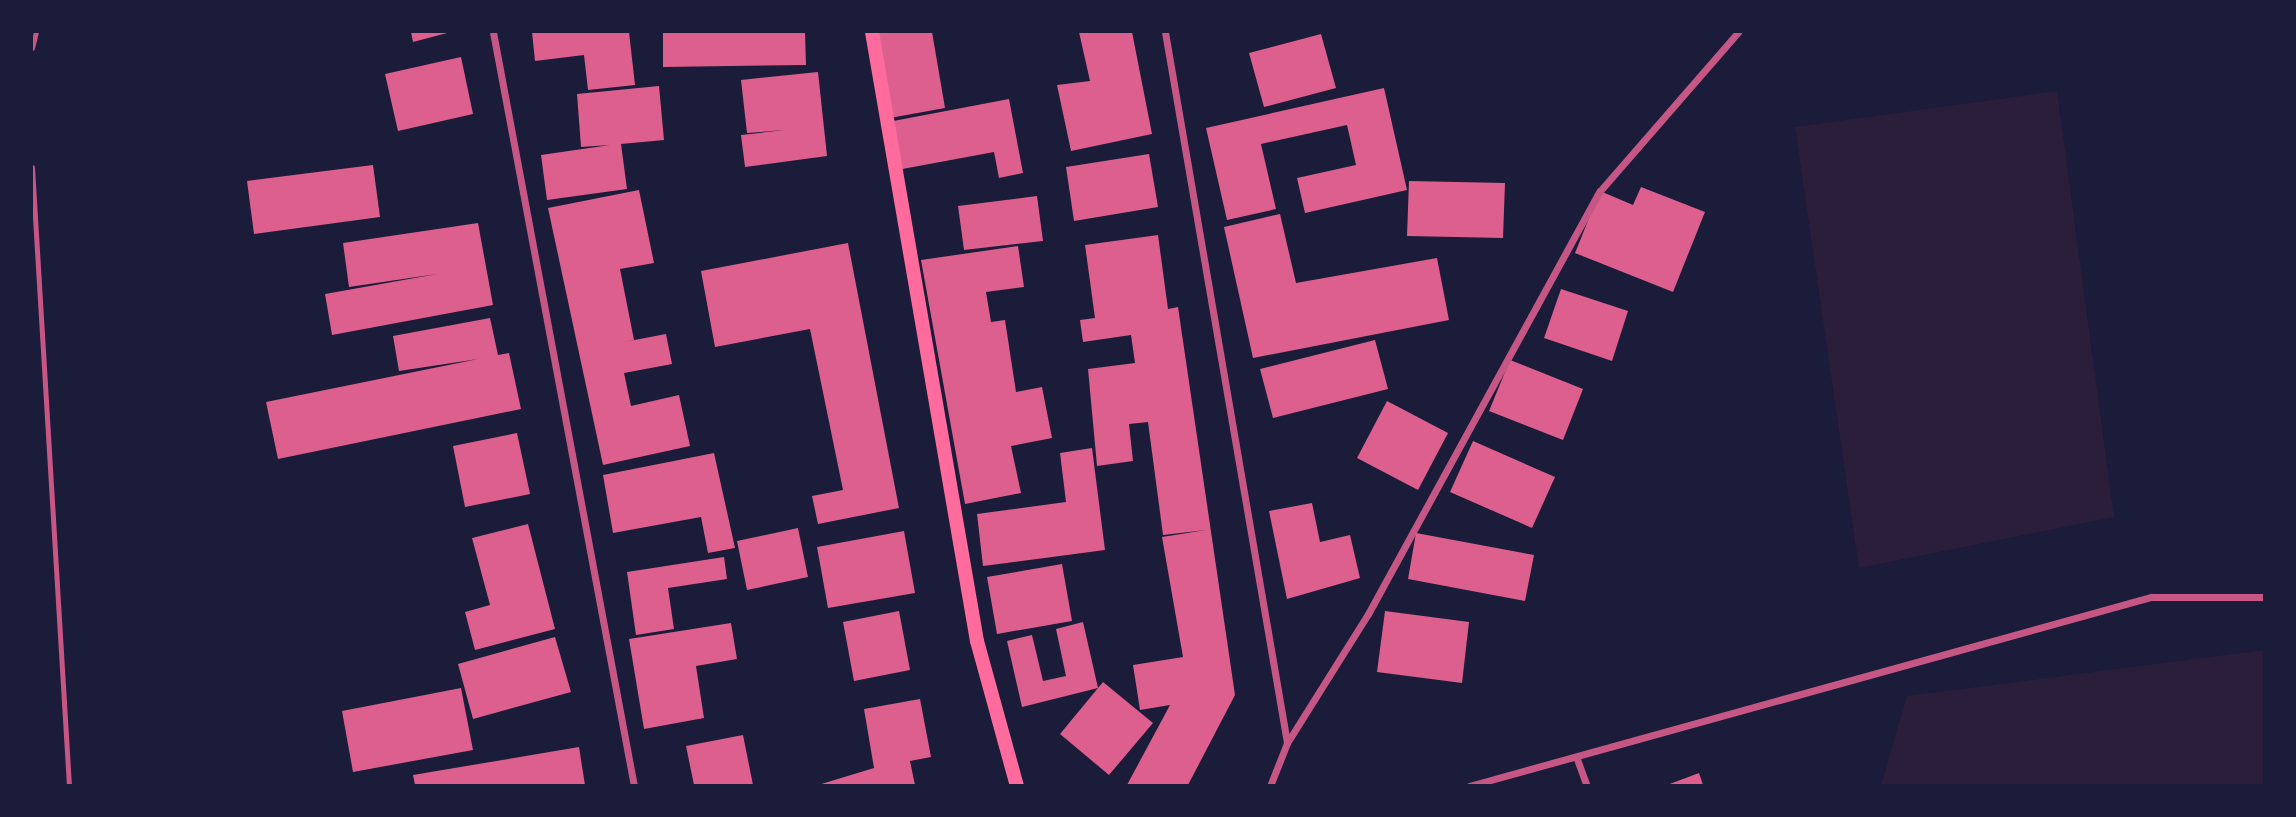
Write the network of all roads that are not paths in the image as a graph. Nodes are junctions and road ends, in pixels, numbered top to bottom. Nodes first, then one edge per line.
1 (36, 32) edge
2 (493, 32) edge
3 (872, 32) edge
4 (1165, 32) edge
5 (1738, 32) edge
6 (32, 48) edge
7 (32, 167) edge
8 (2264, 597) edge
9 (1287, 743) junction
10 (1577, 759) junction
11 (69, 786) edge
12 (634, 786) edge
13 (1017, 786) edge
14 (1270, 786) edge
15 (1469, 786) edge
16 (1587, 786) edge

1 - 6 lane
2 - 12 street
3 - 13 main road
4 - 9 street
5 - 9 street
7 - 11 lane
8 - 10 street
9 - 14 street
10 - 15 street
10 - 16 street

